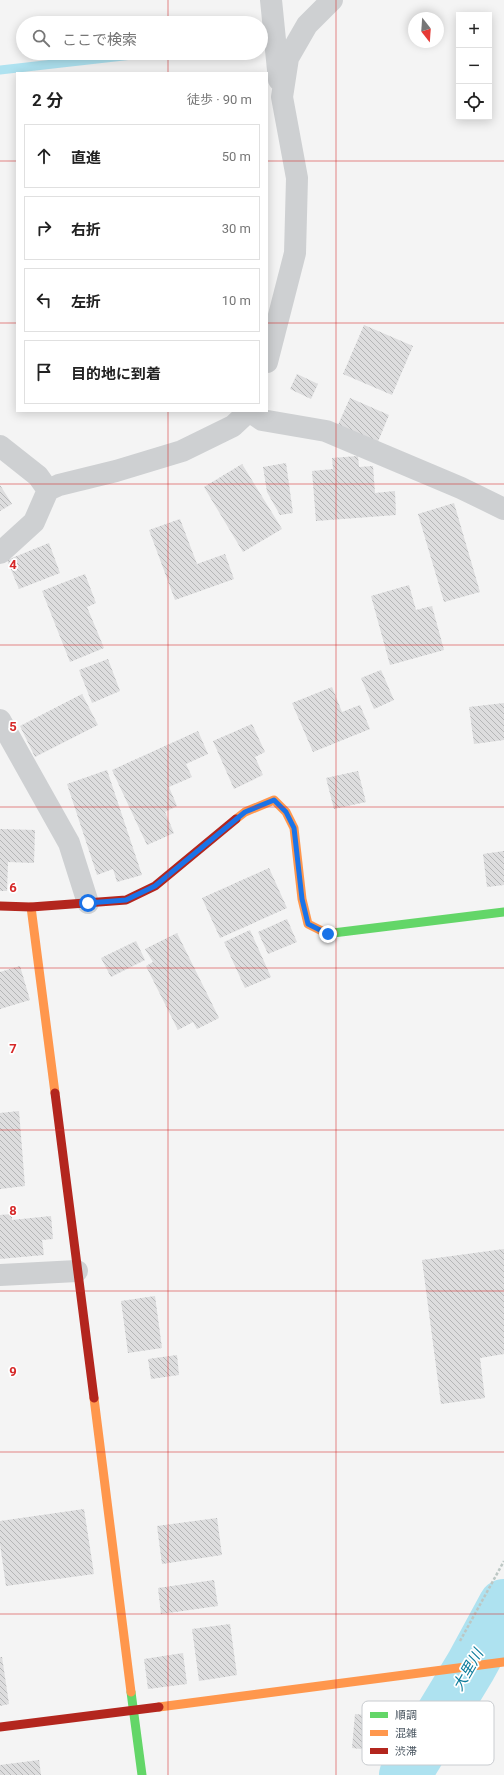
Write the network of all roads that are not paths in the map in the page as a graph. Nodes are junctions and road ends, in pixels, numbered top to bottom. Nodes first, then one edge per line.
1 (272, 0) edge
2 (332, 0) edge
3 (282, 97) junction
4 (268, 358) edge
5 (248, 412) edge
6 (250, 412) edge
7 (0, 446) edge
8 (48, 490) junction
9 (504, 509) edge
10 (0, 553) edge
11 (0, 720) edge
12 (88, 903) junction
13 (0, 906) edge
14 (31, 907) junction
15 (504, 912) edge
16 (77, 1271) junction
17 (0, 1275) edge
18 (504, 1662) edge
19 (134, 1710) junction
20 (0, 1727) edge
21 (142, 1775) edge

1 - 3 street
2 - 3 street
3 - 4 street
5 - 8 street
6 - 9 street
7 - 8 street
8 - 10 street
11 - 12 street
12 - 14 street
12 - 15 street
13 - 14 street
14 - 16 street
16 - 17 street
16 - 19 street
18 - 19 street
19 - 20 street
19 - 21 street

